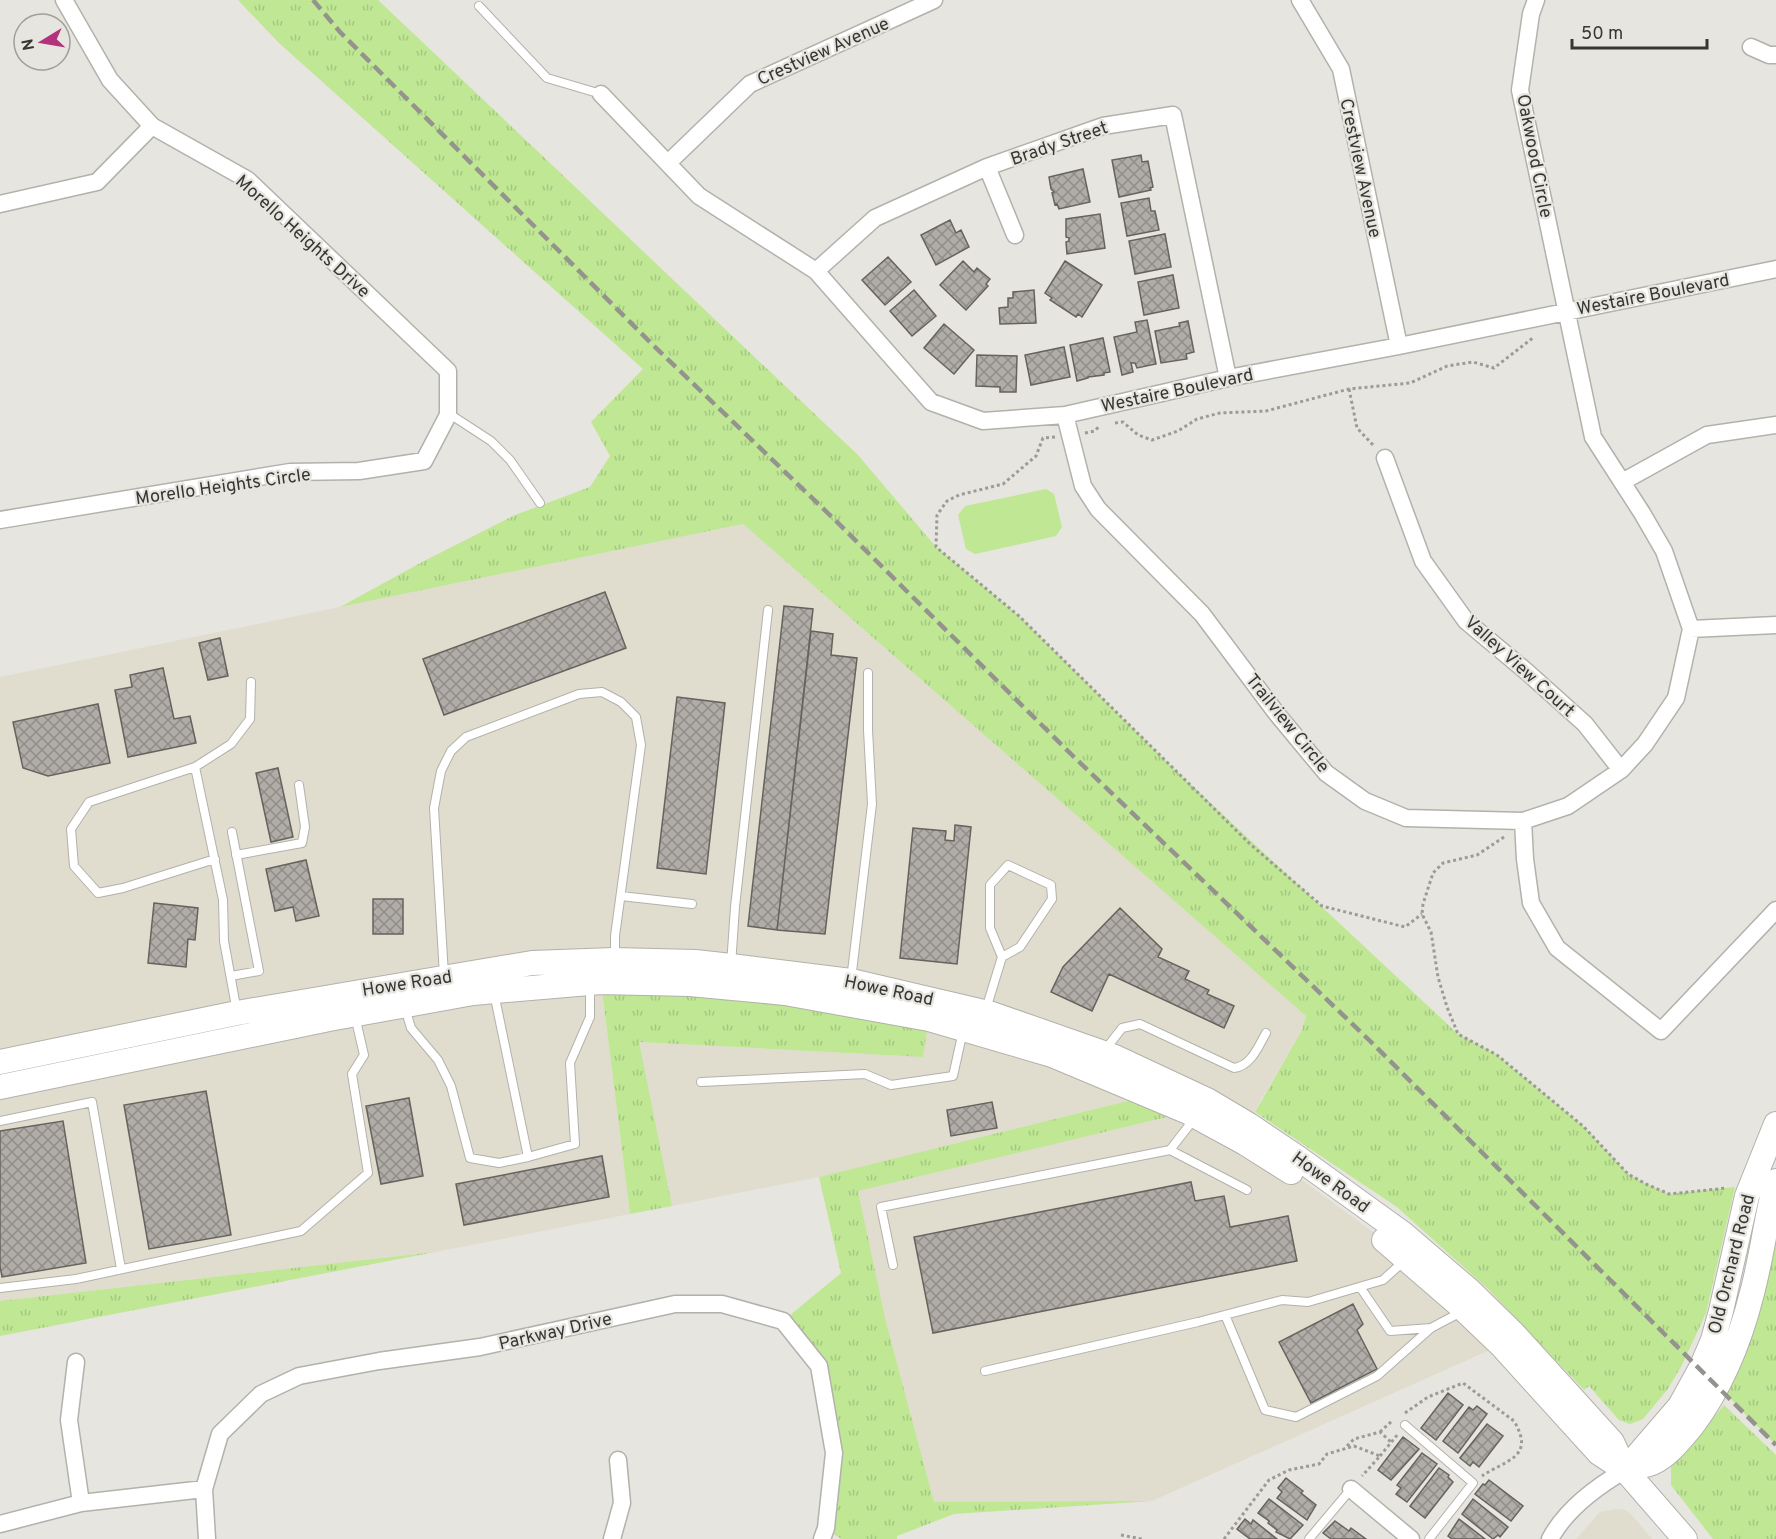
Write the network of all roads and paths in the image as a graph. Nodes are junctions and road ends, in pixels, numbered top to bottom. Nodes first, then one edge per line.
1 (64, 0) edge
2 (934, 0) edge
3 (1300, 0) edge
4 (1536, 0) edge
5 (479, 6) dead end
6 (1751, 47) dead end
7 (1776, 55) edge
8 (601, 94) joint
9 (152, 126) junction
10 (668, 163) junction
11 (987, 167) junction
12 (0, 204) edge
13 (1015, 235) dead end
14 (1776, 269) edge
15 (816, 271) junction
16 (1567, 311) junction
17 (1539, 333) dead end
18 (1399, 346) junction
19 (448, 371) joint
20 (1228, 378) junction
21 (1349, 389) junction
22 (448, 413) junction
23 (1065, 415) junction
24 (1112, 423) dead end
25 (1100, 425) dead end
26 (1776, 425) edge
27 (1071, 435) junction
28 (1385, 458) joint
29 (1622, 482) junction
30 (540, 503) dead end
31 (0, 520) edge
32 (768, 610) dead end
33 (1776, 626) edge
34 (1691, 629) junction
35 (868, 673) dead end
36 (251, 682) dead end
37 (195, 767) junction
38 (1621, 770) junction
39 (299, 785) dead end
40 (1523, 821) junction
41 (232, 832) dead end
42 (236, 855) junction
43 (215, 860) junction
44 (621, 896) junction
45 (692, 904) dead end
46 (1776, 910) edge
47 (1422, 914) junction
48 (1002, 957) junction
49 (614, 960) junction
50 (731, 966) junction
51 (231, 976) junction
52 (444, 977) junction
53 (851, 981) junction
54 (590, 983) junction
55 (494, 991) junction
56 (404, 1005) junction
57 (985, 1012) junction
58 (237, 1013) junction
59 (355, 1014) junction
60 (963, 1030) junction
61 (1266, 1033) dead end
62 (1103, 1053) junction
63 (0, 1062) edge
64 (701, 1083) dead end
65 (0, 1087) edge
66 (1196, 1117) junction
67 (0, 1120) edge
68 (1776, 1124) edge
69 (1170, 1150) junction
70 (528, 1157) junction
71 (1776, 1181) edge
72 (1750, 1185) junction
73 (1247, 1190) dead end
74 (1406, 1259) junction
75 (893, 1265) dead end
76 (121, 1269) junction
77 (1360, 1287) junction
78 (0, 1288) edge
79 (1464, 1310) junction
80 (1225, 1315) junction
81 (1431, 1328) junction
82 (76, 1362) dead end
83 (985, 1371) dead end
84 (1405, 1425) joint
85 (1380, 1432) junction
86 (1391, 1442) junction
87 (1345, 1448) dead end
88 (1380, 1456) dead end
89 (618, 1460) dead end
90 (1625, 1470) junction
91 (1473, 1483) junction
92 (204, 1489) junction
93 (1351, 1489) joint
94 (81, 1503) junction
95 (0, 1524) edge
96 (1121, 1534) dead end
97 (207, 1539) edge
98 (612, 1539) edge
99 (822, 1539) edge
100 (1142, 1539) edge
101 (1309, 1539) edge
102 (1411, 1539) edge
103 (1429, 1539) edge
104 (1550, 1539) edge
105 (1685, 1539) edge

1 - 9 street, Morello Heights Drive
2 - 10 street, Crestview Avenue
3 - 18 street, Crestview Avenue
4 - 16 street, Oakwood Circle
5 - 8 lane
6 - 7 street
8 - 10 street, Westaire Boulevard
9 - 12 street
9 - 19 street, Morello Heights Drive
10 - 15 street, Westaire Boulevard
11 - 13 street
11 - 15 street, Brady Street
11 - 20 street, Brady Street
14 - 16 street, Westaire Boulevard
15 - 23 street, Westaire Boulevard
16 - 18 street, Westaire Boulevard
16 - 29 street
17 - 21 path
18 - 20 street, Westaire Boulevard
19 - 22 street, Morello Heights Circle
20 - 23 street, Westaire Boulevard
21 - 24 path
21 - 28 path
22 - 30 lane
22 - 31 street, Morello Heights Circle
23 - 27 street, Trailview Circle
25 - 27 path
26 - 29 street
27 - 40 street, Trailview Circle
27 - 47 path
28 - 38 street, Valley View Court
29 - 34 street
32 - 50 lane
33 - 34 street
34 - 38 street, Trailview Circle
35 - 53 lane
36 - 37 lane
37 - 43 lane
37 - 43 lane
38 - 40 street, Trailview Circle
39 - 42 lane
40 - 46 street
40 - 47 path
41 - 42 lane
42 - 51 lane
43 - 51 lane
44 - 45 lane
44 - 49 lane
44 - 52 lane
47 - 72 path
48 - 48 lane
48 - 57 lane
49 - 50 street, Howe Road
49 - 52 street, Howe Road
50 - 53 street, Howe Road
51 - 58 lane
52 - 58 street, Howe Road
53 - 57 street, Howe Road
54 - 55 street, Howe Road
54 - 60 street, Howe Road
54 - 70 lane
55 - 56 street, Howe Road
55 - 70 lane
56 - 59 street, Howe Road
56 - 70 lane
57 - 62 street, Howe Road
58 - 63 street, Howe Road
59 - 65 street, Howe Road
59 - 76 lane
60 - 64 lane
60 - 66 street, Howe Road
61 - 62 lane
62 - 90 street, Howe Road
66 - 69 lane
66 - 74 street, Howe Road
67 - 76 lane
68 - 72 street, Old Orchard Road
69 - 73 lane
69 - 75 lane
71 - 90 street, Old Orchard Road
72 - 90 street, Old Orchard Road
74 - 77 lane
74 - 79 street, Howe Road
76 - 78 lane
77 - 80 lane
77 - 81 lane
79 - 81 lane
79 - 90 street, Howe Road
80 - 81 lane
80 - 83 lane
82 - 94 street
84 - 86 path
84 - 91 lane
85 - 86 path
85 - 87 path
85 - 91 path
86 - 88 path
89 - 98 street
90 - 104 street
90 - 105 street, Howe Road
91 - 103 lane
92 - 94 street
92 - 97 street, Parkway Drive
92 - 99 street, Parkway Drive
93 - 101 lane
93 - 102 street
94 - 95 street
96 - 100 path

